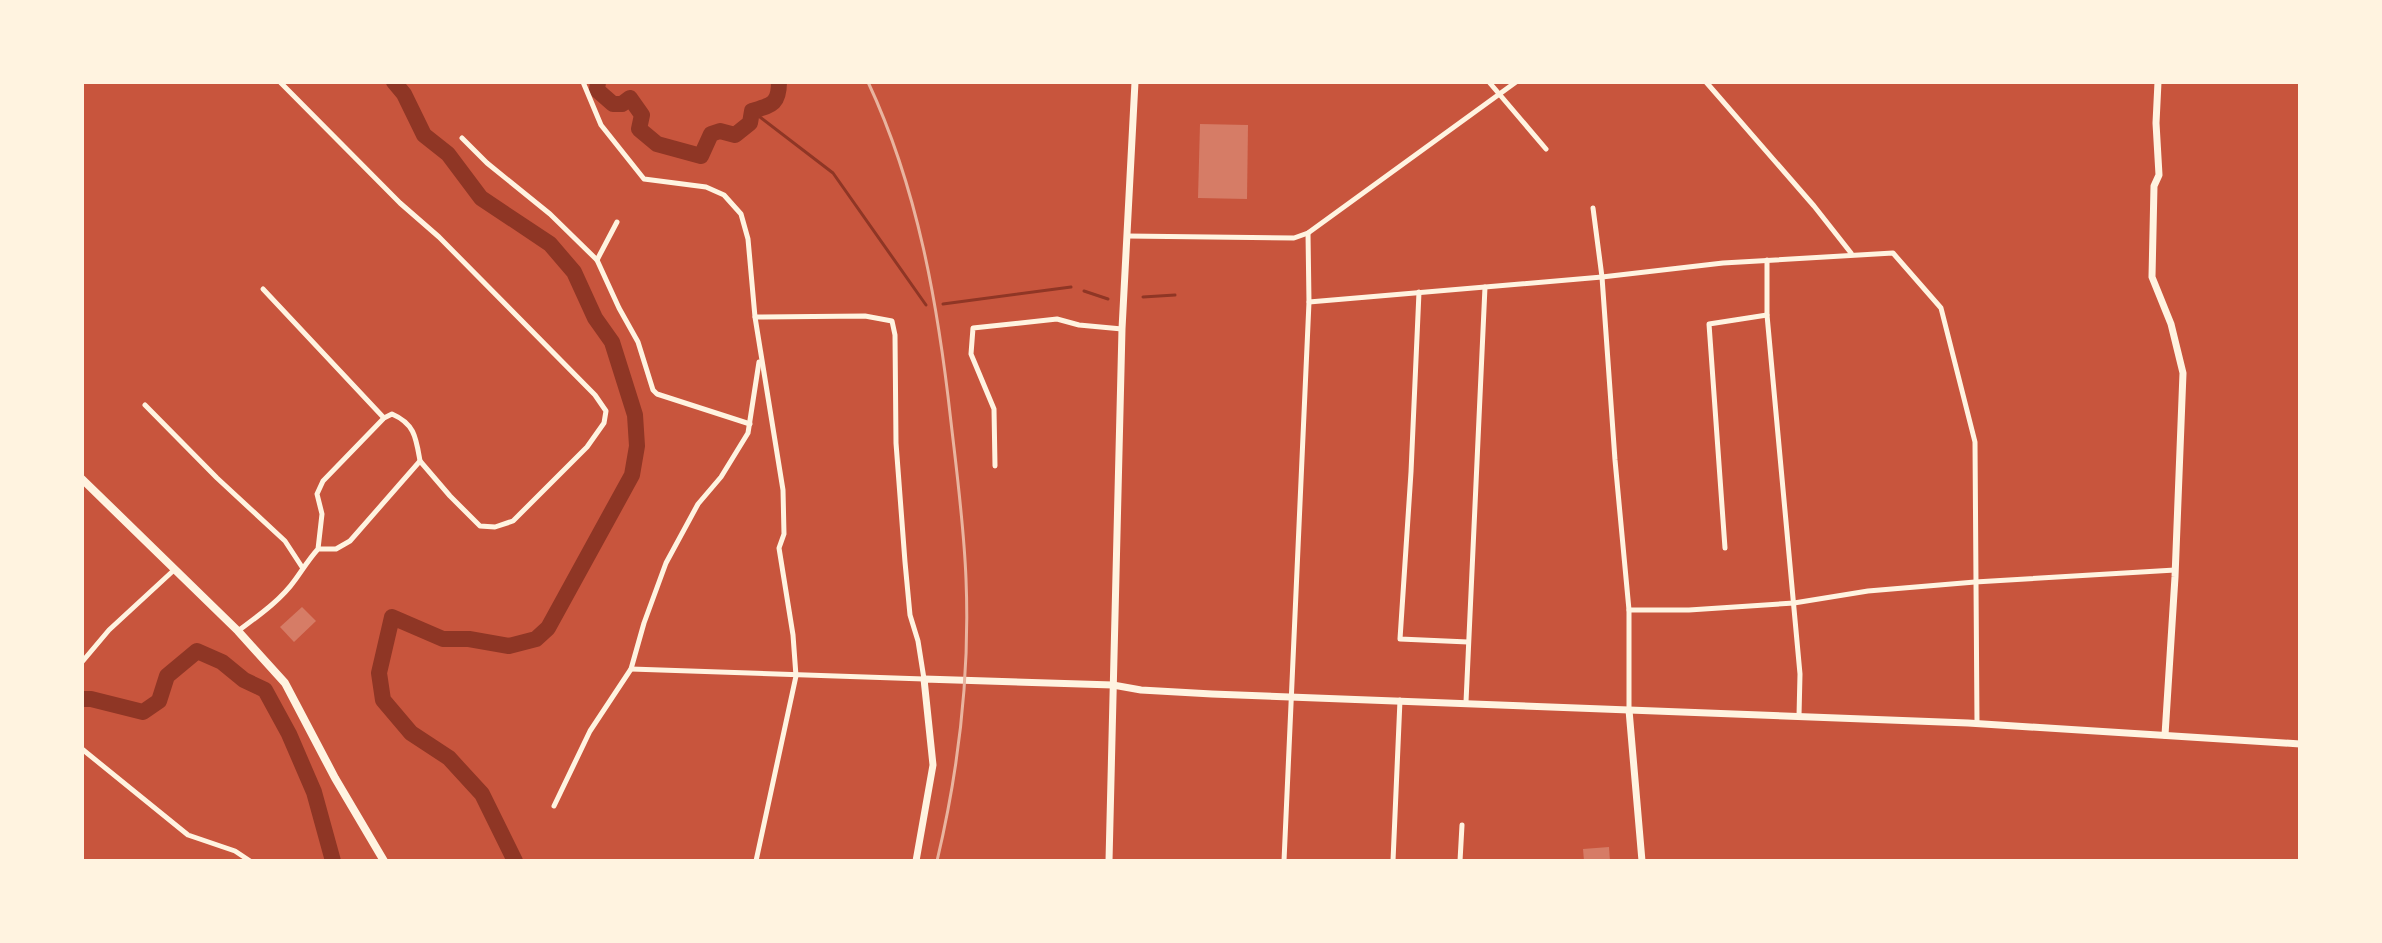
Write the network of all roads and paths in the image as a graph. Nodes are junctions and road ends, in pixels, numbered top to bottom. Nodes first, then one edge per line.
1 (280, 82) edge
2 (583, 82) edge
3 (1135, 82) edge
4 (1489, 82) edge
5 (1516, 82) edge
6 (1706, 82) edge
7 (2158, 82) edge
8 (1498, 95) junction
9 (462, 138) dead end
10 (1546, 149) dead end
11 (1593, 208) dead end
12 (617, 222) dead end
13 (1308, 233) junction
14 (1127, 236) junction
15 (1851, 253) junction
16 (597, 260) junction
17 (1767, 260) junction
18 (1602, 277) junction
19 (1485, 287) junction
20 (263, 289) dead end
21 (1419, 292) junction
22 (1309, 302) junction
23 (1767, 315) junction
24 (755, 317) junction
25 (1122, 329) junction
26 (760, 352) junction
27 (145, 405) dead end
28 (384, 418) junction
29 (750, 424) junction
30 (420, 461) junction
31 (995, 466) dead end
32 (82, 479) edge
33 (1725, 548) dead end
34 (318, 549) junction
35 (302, 567) junction
36 (175, 568) junction
37 (2175, 570) junction
38 (1975, 582) junction
39 (1794, 603) junction
40 (1629, 610) junction
41 (238, 631) junction
42 (1468, 642) junction
43 (82, 662) edge
44 (631, 669) junction
45 (796, 676) junction
46 (924, 679) junction
47 (1113, 685) junction
48 (1291, 696) junction
49 (1400, 700) junction
50 (1466, 702) junction
51 (1629, 710) junction
52 (1799, 716) junction
53 (1977, 724) junction
54 (2165, 735) junction
55 (2300, 744) edge
56 (82, 749) edge
57 (554, 806) dead end
58 (1462, 825) dead end
59 (250, 861) edge
60 (384, 861) edge
61 (756, 861) edge
62 (916, 861) edge
63 (1109, 861) edge
64 (1284, 861) edge
65 (1393, 861) edge
66 (1460, 861) edge
67 (1642, 861) edge

1 - 30 street
2 - 24 street
3 - 14 street
4 - 8 street
5 - 8 street
6 - 15 street
7 - 37 street
8 - 10 street
8 - 13 street
9 - 16 street
11 - 18 street
12 - 16 street
13 - 14 street
13 - 22 street
14 - 25 street
15 - 17 street
15 - 38 street
16 - 29 street
17 - 18 street
17 - 23 street
18 - 19 street
18 - 40 street
19 - 21 street
19 - 42 street
20 - 28 street
21 - 22 street
21 - 42 street
22 - 48 street
23 - 33 street
23 - 39 street
24 - 26 street
24 - 46 street
25 - 31 street
25 - 47 street
26 - 29 street
26 - 45 street
27 - 35 street
28 - 30 street
28 - 34 street
29 - 44 street
30 - 34 street
32 - 36 main road
34 - 35 street
35 - 41 street
36 - 41 main road
36 - 43 street
37 - 38 street
37 - 54 street
38 - 39 street
38 - 53 street
39 - 40 street
39 - 52 street
40 - 51 street
41 - 60 main road
42 - 50 street
44 - 45 street
44 - 57 street
45 - 46 street
45 - 61 street
46 - 47 street
46 - 62 street
47 - 48 street
47 - 63 street
48 - 49 street
48 - 64 street
49 - 50 street
49 - 65 street
50 - 51 street
51 - 52 street
51 - 67 street
52 - 53 street
53 - 54 street
54 - 55 street
56 - 59 street
58 - 66 street

